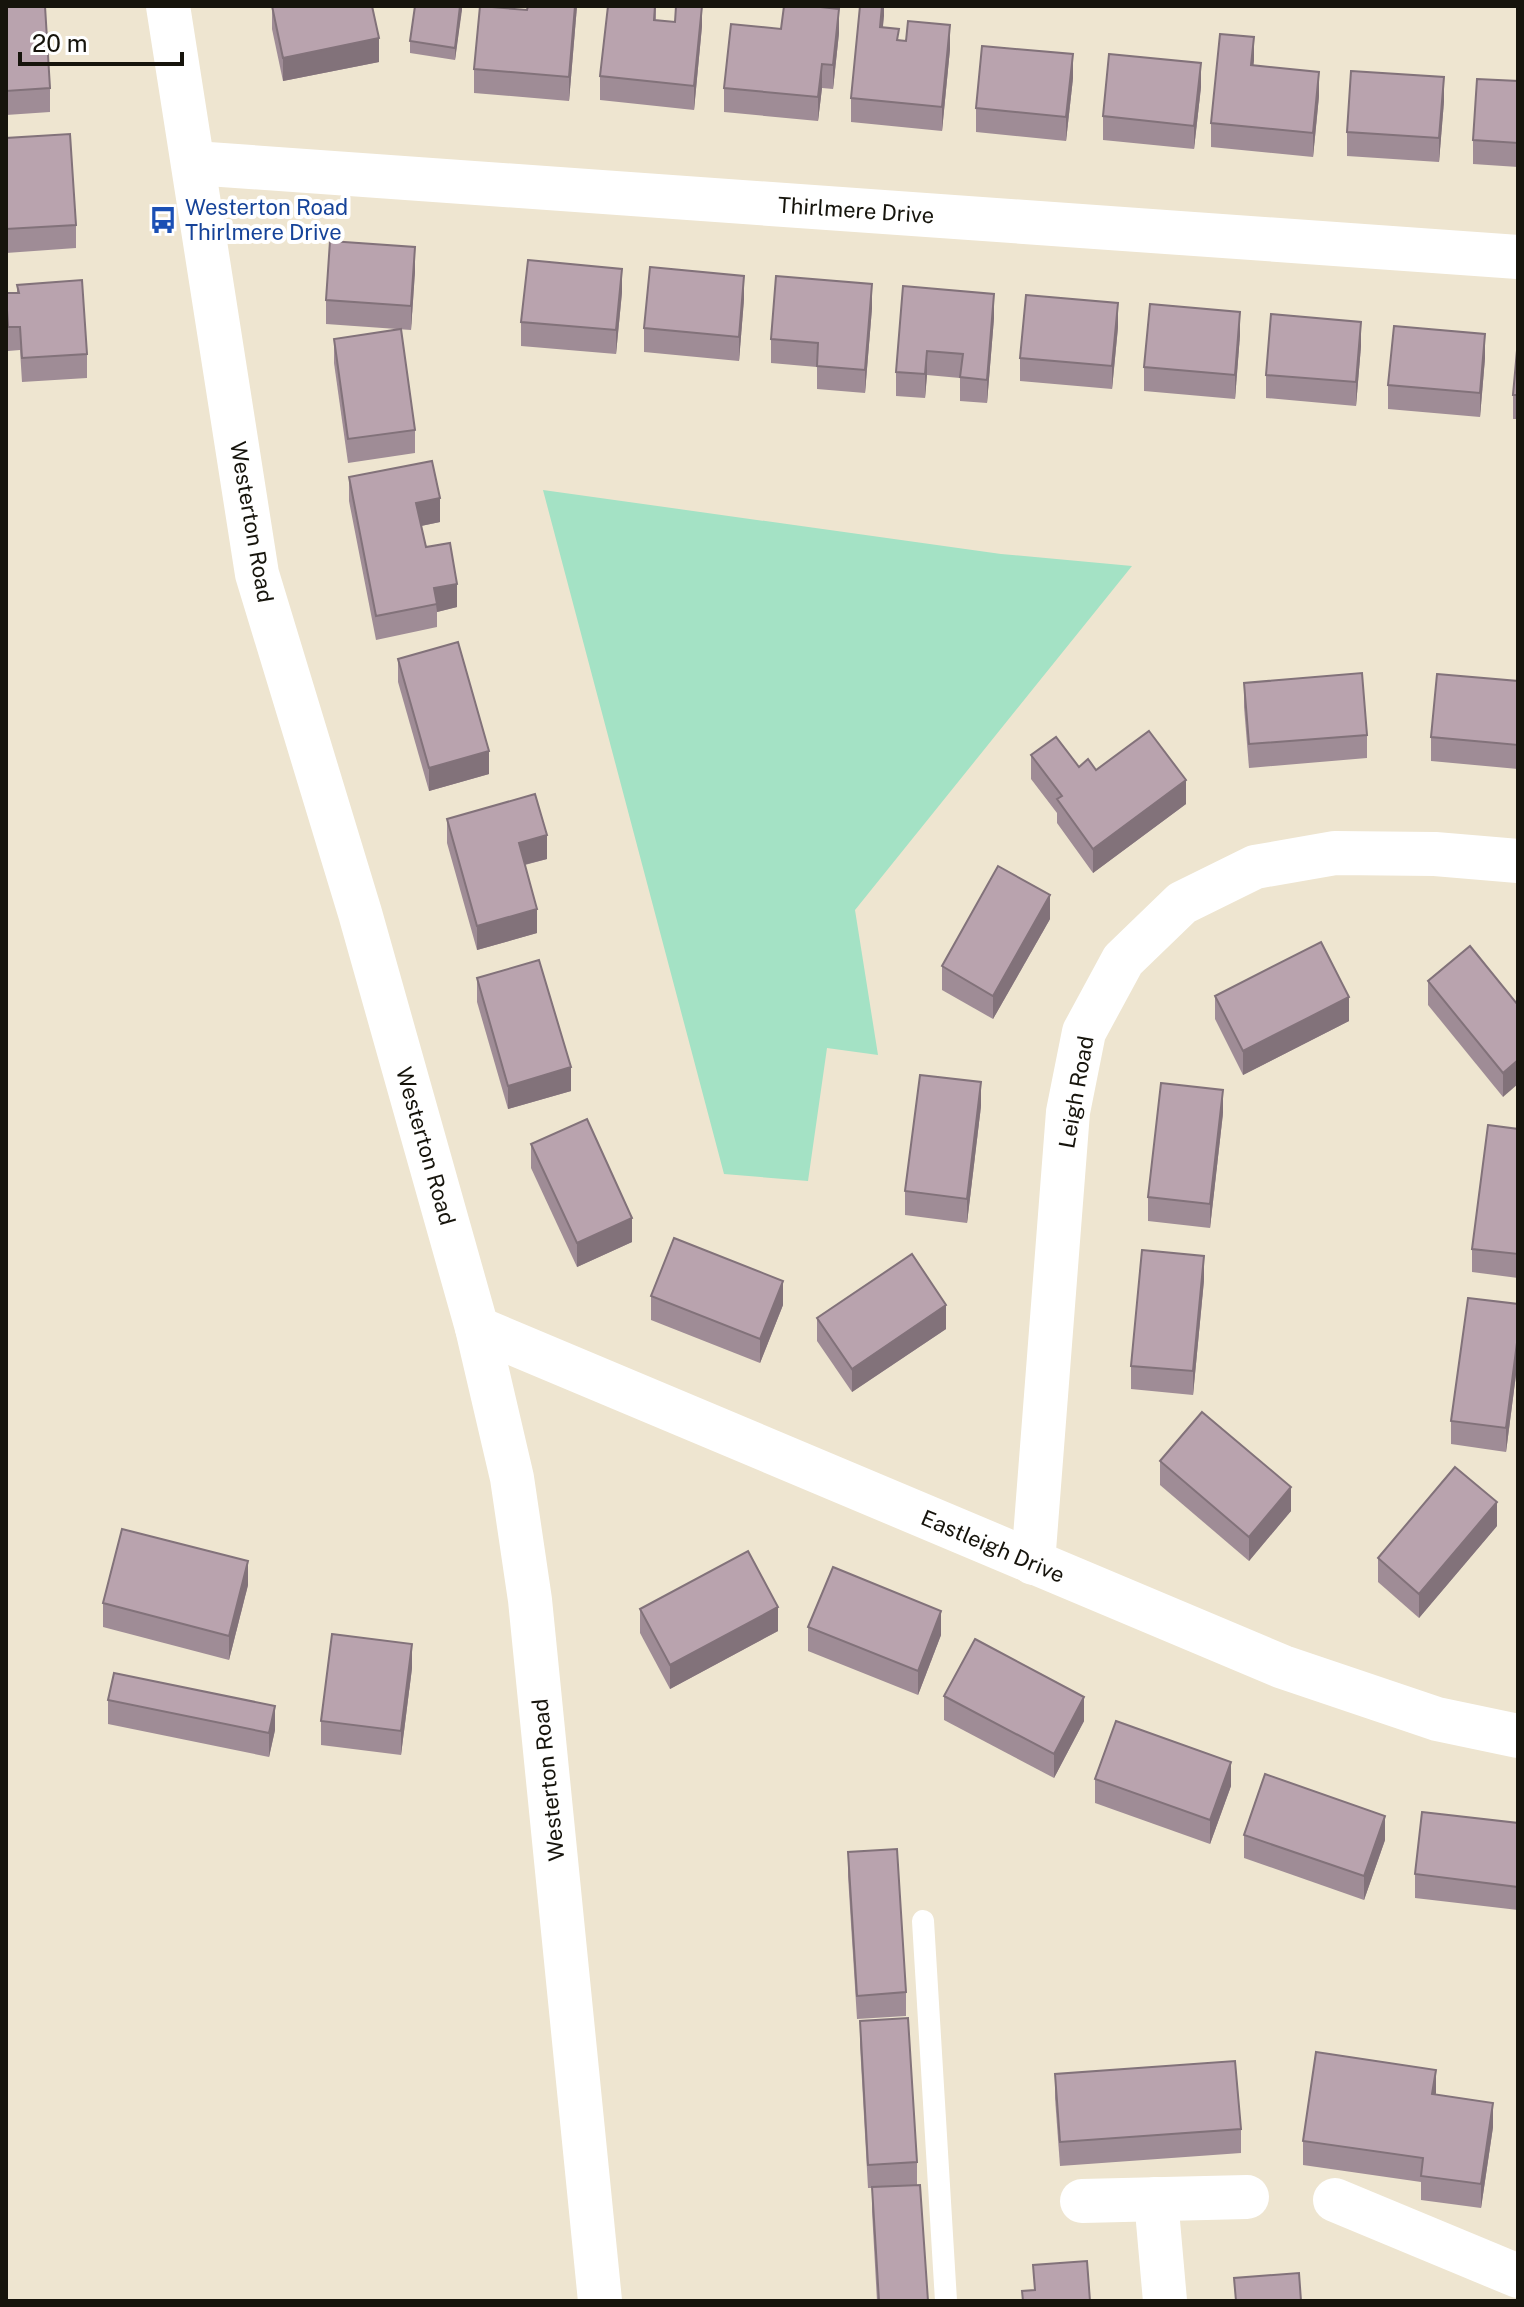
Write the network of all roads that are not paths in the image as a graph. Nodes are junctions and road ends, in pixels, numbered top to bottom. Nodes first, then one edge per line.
1 (168, 6) edge
2 (194, 163) junction
3 (1518, 257) edge
4 (1518, 861) edge
5 (477, 1328) junction
6 (1033, 1563) junction
7 (1518, 1736) edge
8 (923, 1921) dead end
9 (1247, 2197) dead end
10 (1156, 2199) junction
11 (1335, 2200) dead end
12 (1082, 2201) dead end
13 (1518, 2276) edge
14 (600, 2301) edge
15 (946, 2301) edge
16 (1165, 2301) edge

1 - 2 street, Westerton Road
2 - 3 street, Thirlmere Drive
2 - 5 street, Westerton Road
4 - 6 street, Leigh Road
5 - 6 street, Eastleigh Drive
5 - 14 street, Westerton Road
6 - 7 street, Eastleigh Drive
8 - 15 lane
9 - 10 street
10 - 12 street
10 - 16 street
11 - 13 street

